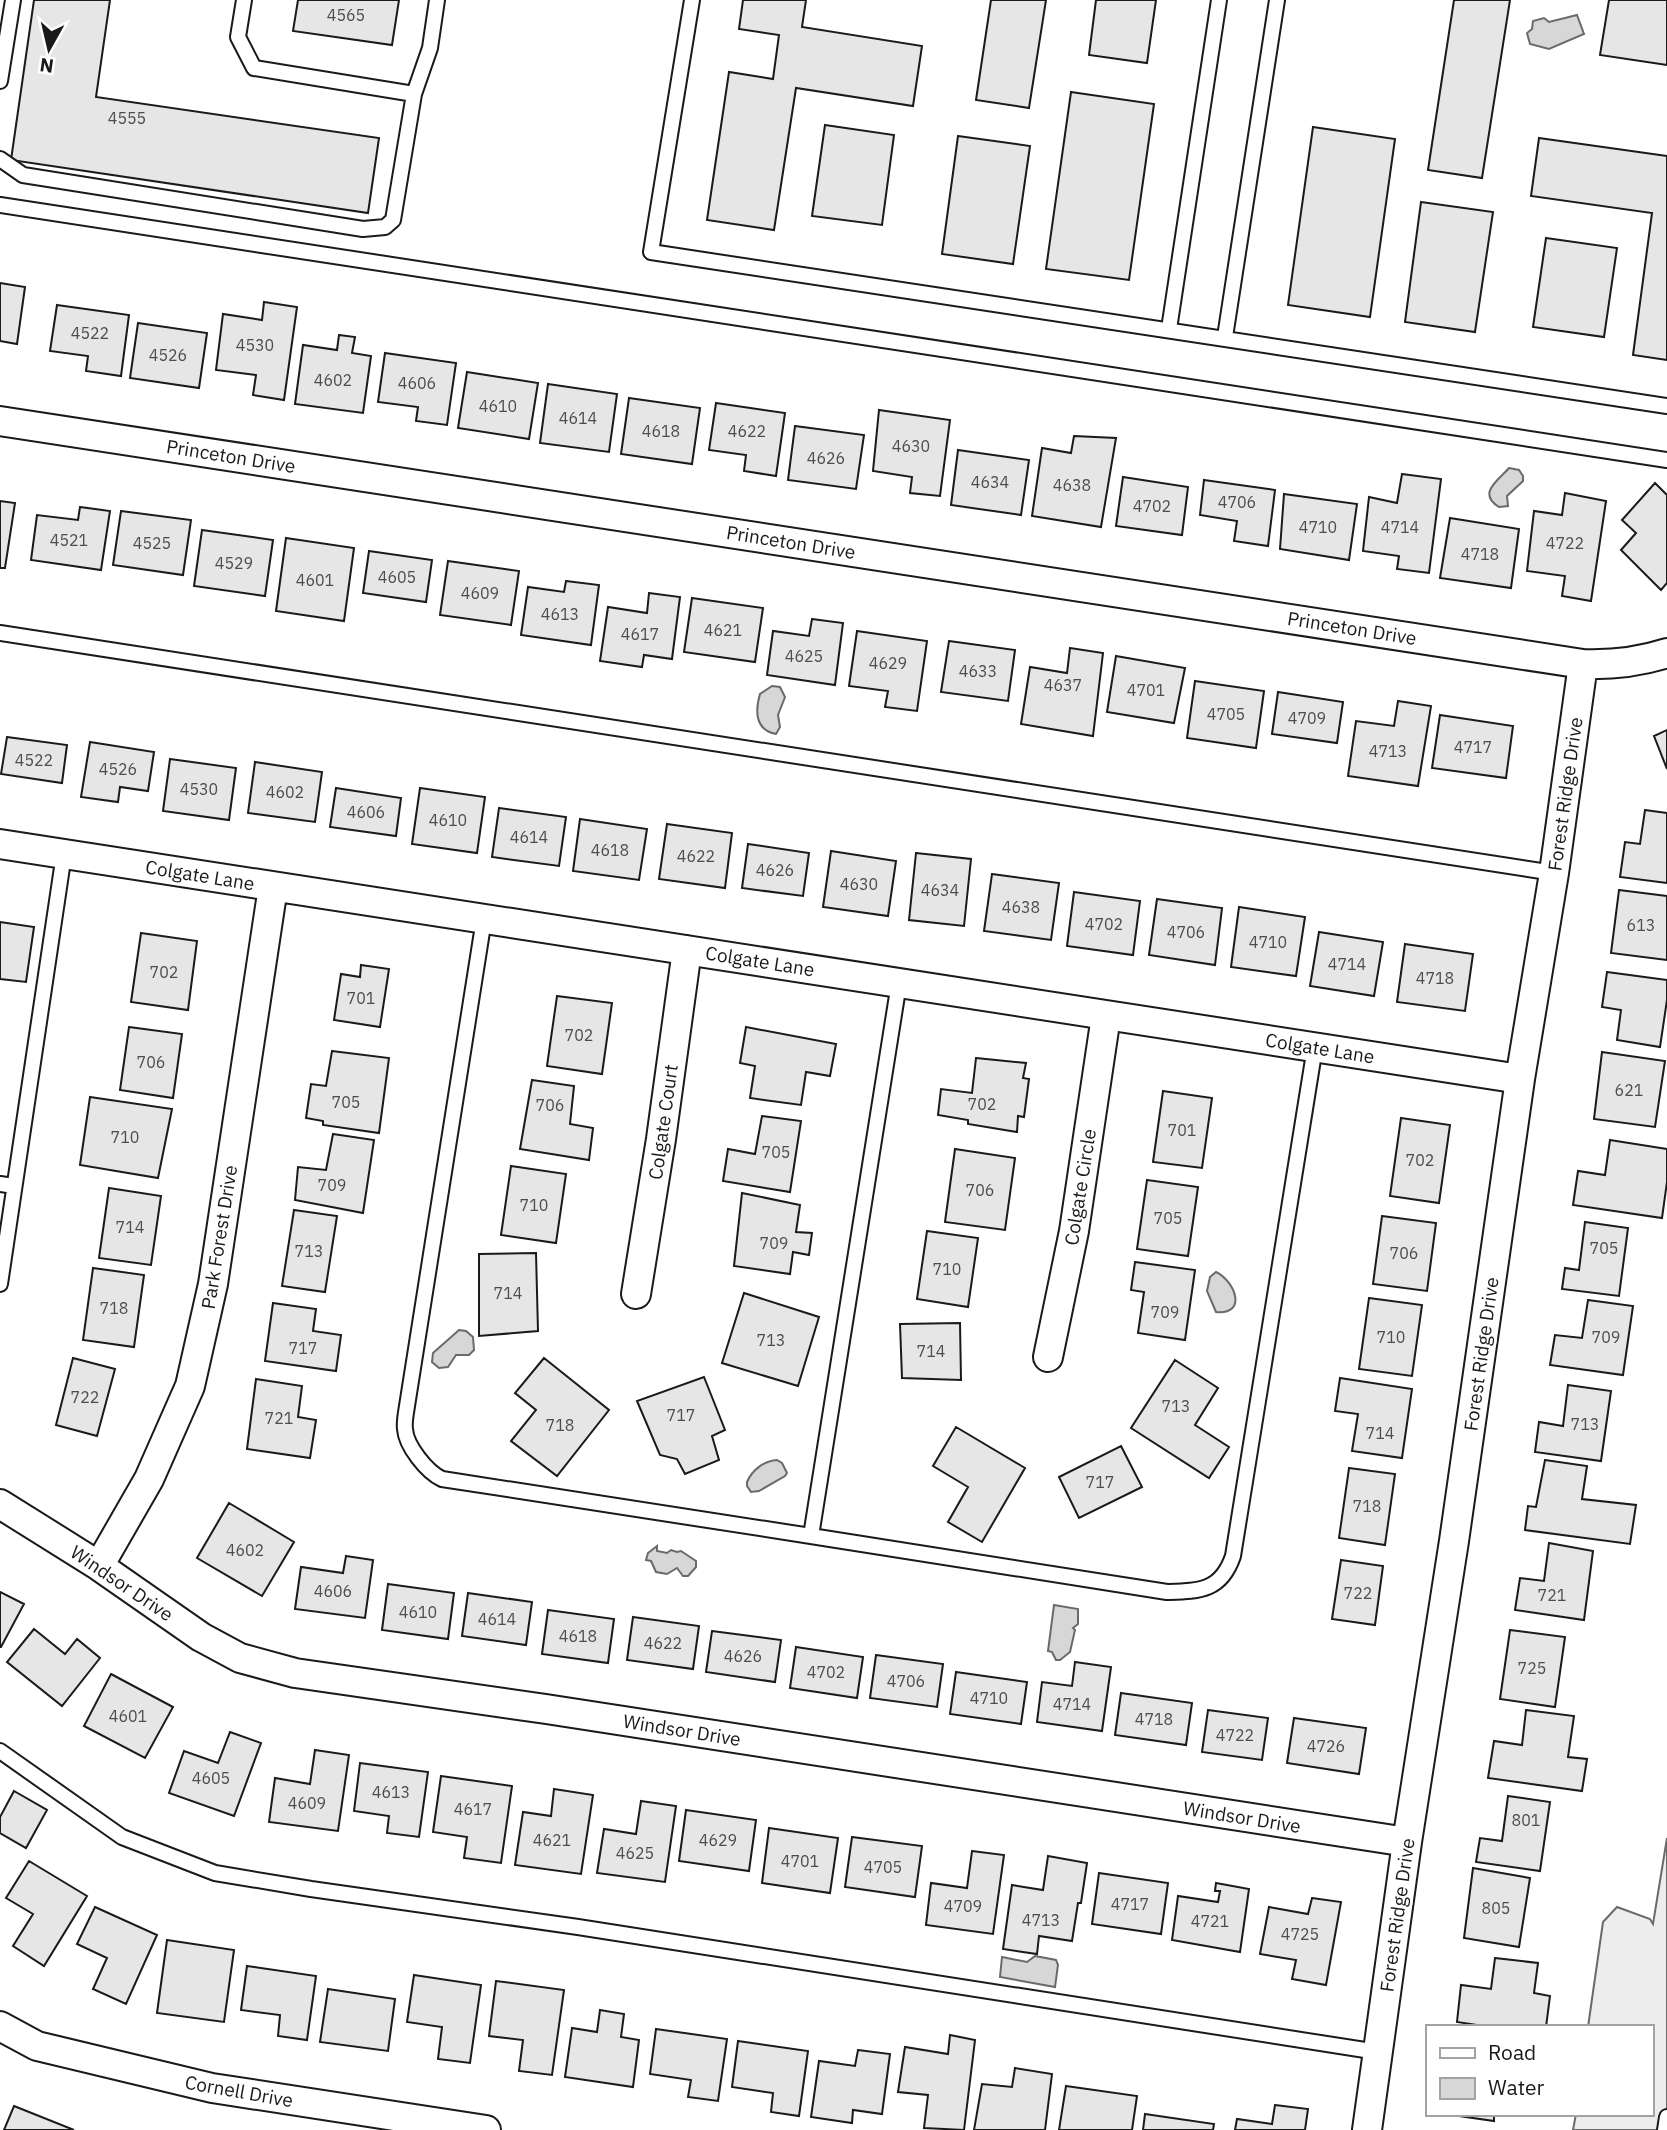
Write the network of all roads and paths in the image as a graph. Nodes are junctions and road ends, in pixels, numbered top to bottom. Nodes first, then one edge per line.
1 (13, 0) edge
2 (244, 0) edge
3 (437, 0) edge
4 (692, 0) edge
5 (1219, 0) edge
6 (1277, 0) edge
7 (0, 81) edge
8 (414, 94) junction
9 (0, 159) edge
10 (0, 205) edge
11 (1169, 329) junction
12 (1225, 337) junction
13 (1667, 406) edge
14 (0, 421) edge
15 (1667, 460) edge
16 (0, 633) edge
17 (1667, 653) edge
18 (1583, 664) junction
19 (0, 844) edge
20 (64, 854) junction
21 (1554, 873) junction
22 (272, 887) junction
23 (484, 919) junction
24 (687, 950) junction
25 (899, 983) junction
26 (1106, 1016) junction
27 (1315, 1047) junction
28 (1520, 1079) junction
29 (7, 1185) edge
30 (0, 1284) edge
31 (636, 1294) dead end
32 (1048, 1357) dead end
33 (0, 1504) edge
34 (811, 1535) junction
35 (99, 1566) junction
36 (0, 1751) edge
37 (1407, 1842) junction
38 (0, 2026) edge
39 (1378, 2052) junction
40 (1667, 2117) edge
41 (486, 2130) edge
42 (1367, 2130) edge
43 (1665, 2130) edge

1 - 7 lane
2 - 8 lane
3 - 8 lane
4 - 11 lane
5 - 11 lane
6 - 12 lane
8 - 9 lane
10 - 15 lane
11 - 12 lane
12 - 13 lane
14 - 18 street, Princeton Drive
16 - 21 lane
17 - 18 street
18 - 21 street, Forest Ridge Drive
19 - 20 street, Colgate Lane
20 - 22 street, Colgate Lane
20 - 29 lane
21 - 28 street, Forest Ridge Drive
22 - 23 street, Colgate Lane
22 - 35 street, Park Forest Drive
23 - 24 street, Colgate Lane
23 - 34 lane
24 - 25 street, Colgate Lane
24 - 31 street, Colgate Court
25 - 26 street, Colgate Lane
25 - 34 lane
26 - 27 street, Colgate Lane
26 - 32 street, Colgate Circle
27 - 28 street, Colgate Lane
27 - 34 lane
28 - 37 street, Forest Ridge Drive
29 - 30 lane
33 - 35 street, Windsor Drive
35 - 37 street, Windsor Drive
36 - 39 lane
37 - 39 street, Forest Ridge Drive
38 - 41 street, Cornell Drive
39 - 42 street, Forest Ridge Drive
40 - 43 lane

